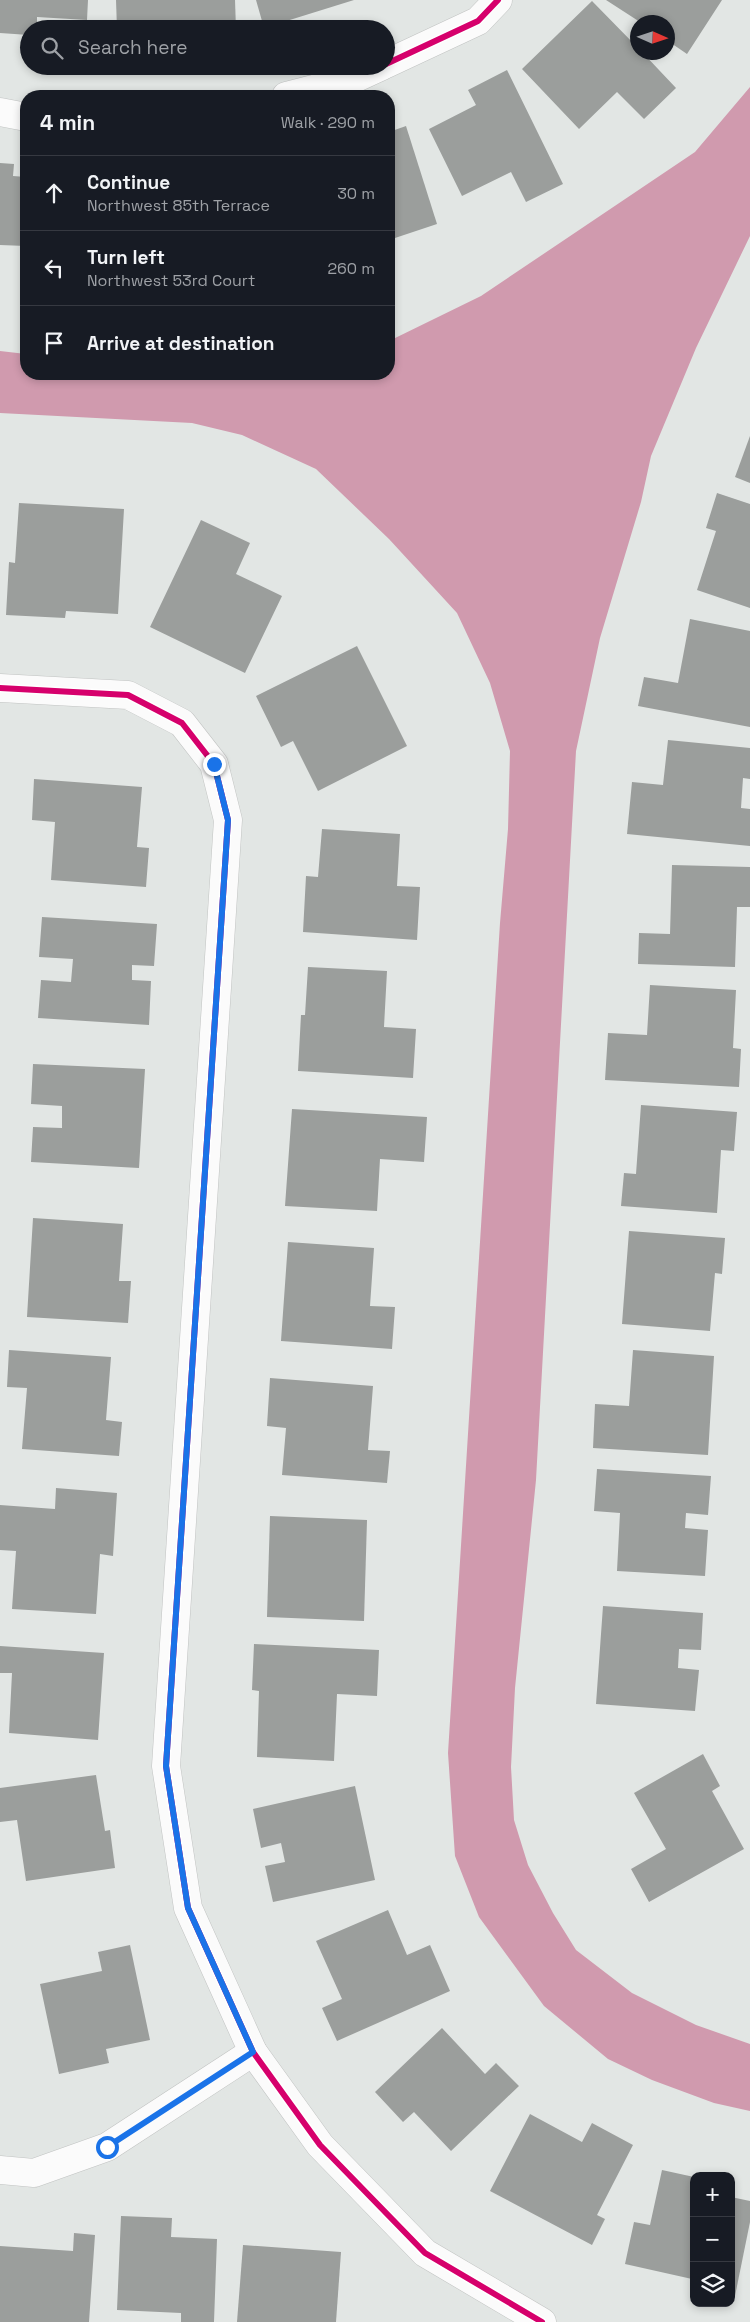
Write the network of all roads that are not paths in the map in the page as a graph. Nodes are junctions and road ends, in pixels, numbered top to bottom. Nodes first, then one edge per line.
1 (498, 0) edge
2 (395, 60) edge
3 (362, 75) edge
4 (309, 90) edge
5 (0, 112) edge
6 (20, 116) edge
7 (0, 688) edge
8 (253, 2052) junction
9 (0, 2170) edge
10 (542, 2322) edge

1 - 2 street
3 - 4 street
5 - 6 street
7 - 8 street
8 - 9 street
8 - 10 street

